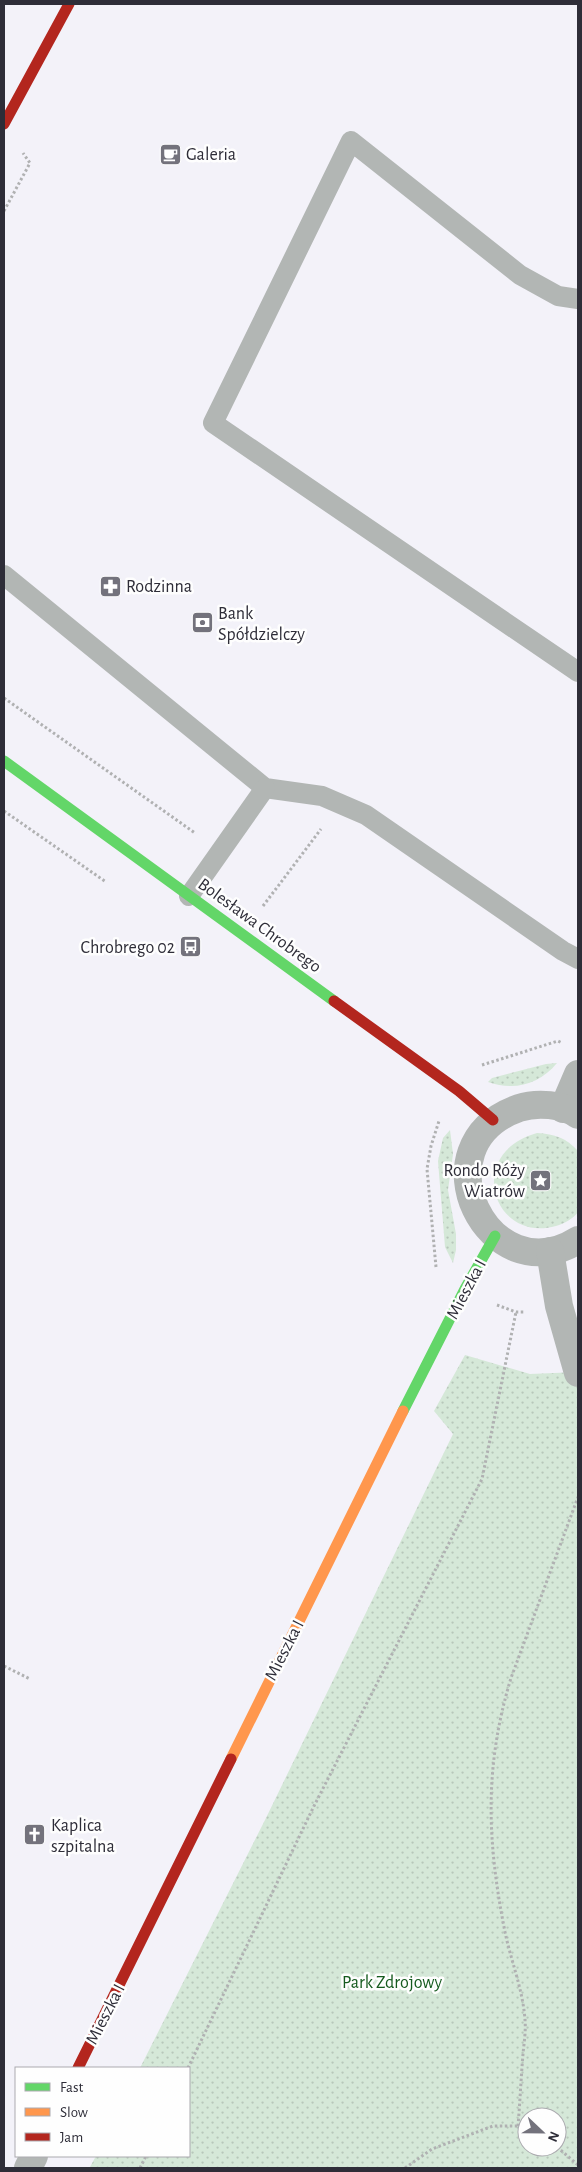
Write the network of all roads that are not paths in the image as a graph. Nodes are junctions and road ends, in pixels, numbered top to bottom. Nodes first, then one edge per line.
1 (69, 4) edge
2 (4, 124) edge
3 (578, 299) edge
4 (4, 575) edge
5 (578, 672) edge
6 (4, 761) edge
7 (265, 788) junction
8 (189, 896) junction
9 (578, 959) edge
10 (578, 1074) edge
11 (571, 1112) edge
12 (493, 1120) junction
13 (495, 1236) junction
14 (578, 1240) edge
15 (550, 1252) junction
16 (578, 1373) edge
17 (78, 2067) edge

1 - 2 street
3 - 5 lane
4 - 7 lane
6 - 8 street, Bolesława Chrobrego
7 - 8 lane
7 - 9 lane
8 - 12 street, Bolesława Chrobrego
10 - 11 street
11 - 12 street
12 - 13 street
13 - 15 street
13 - 17 street, Mieszka I
14 - 15 street
15 - 16 street

